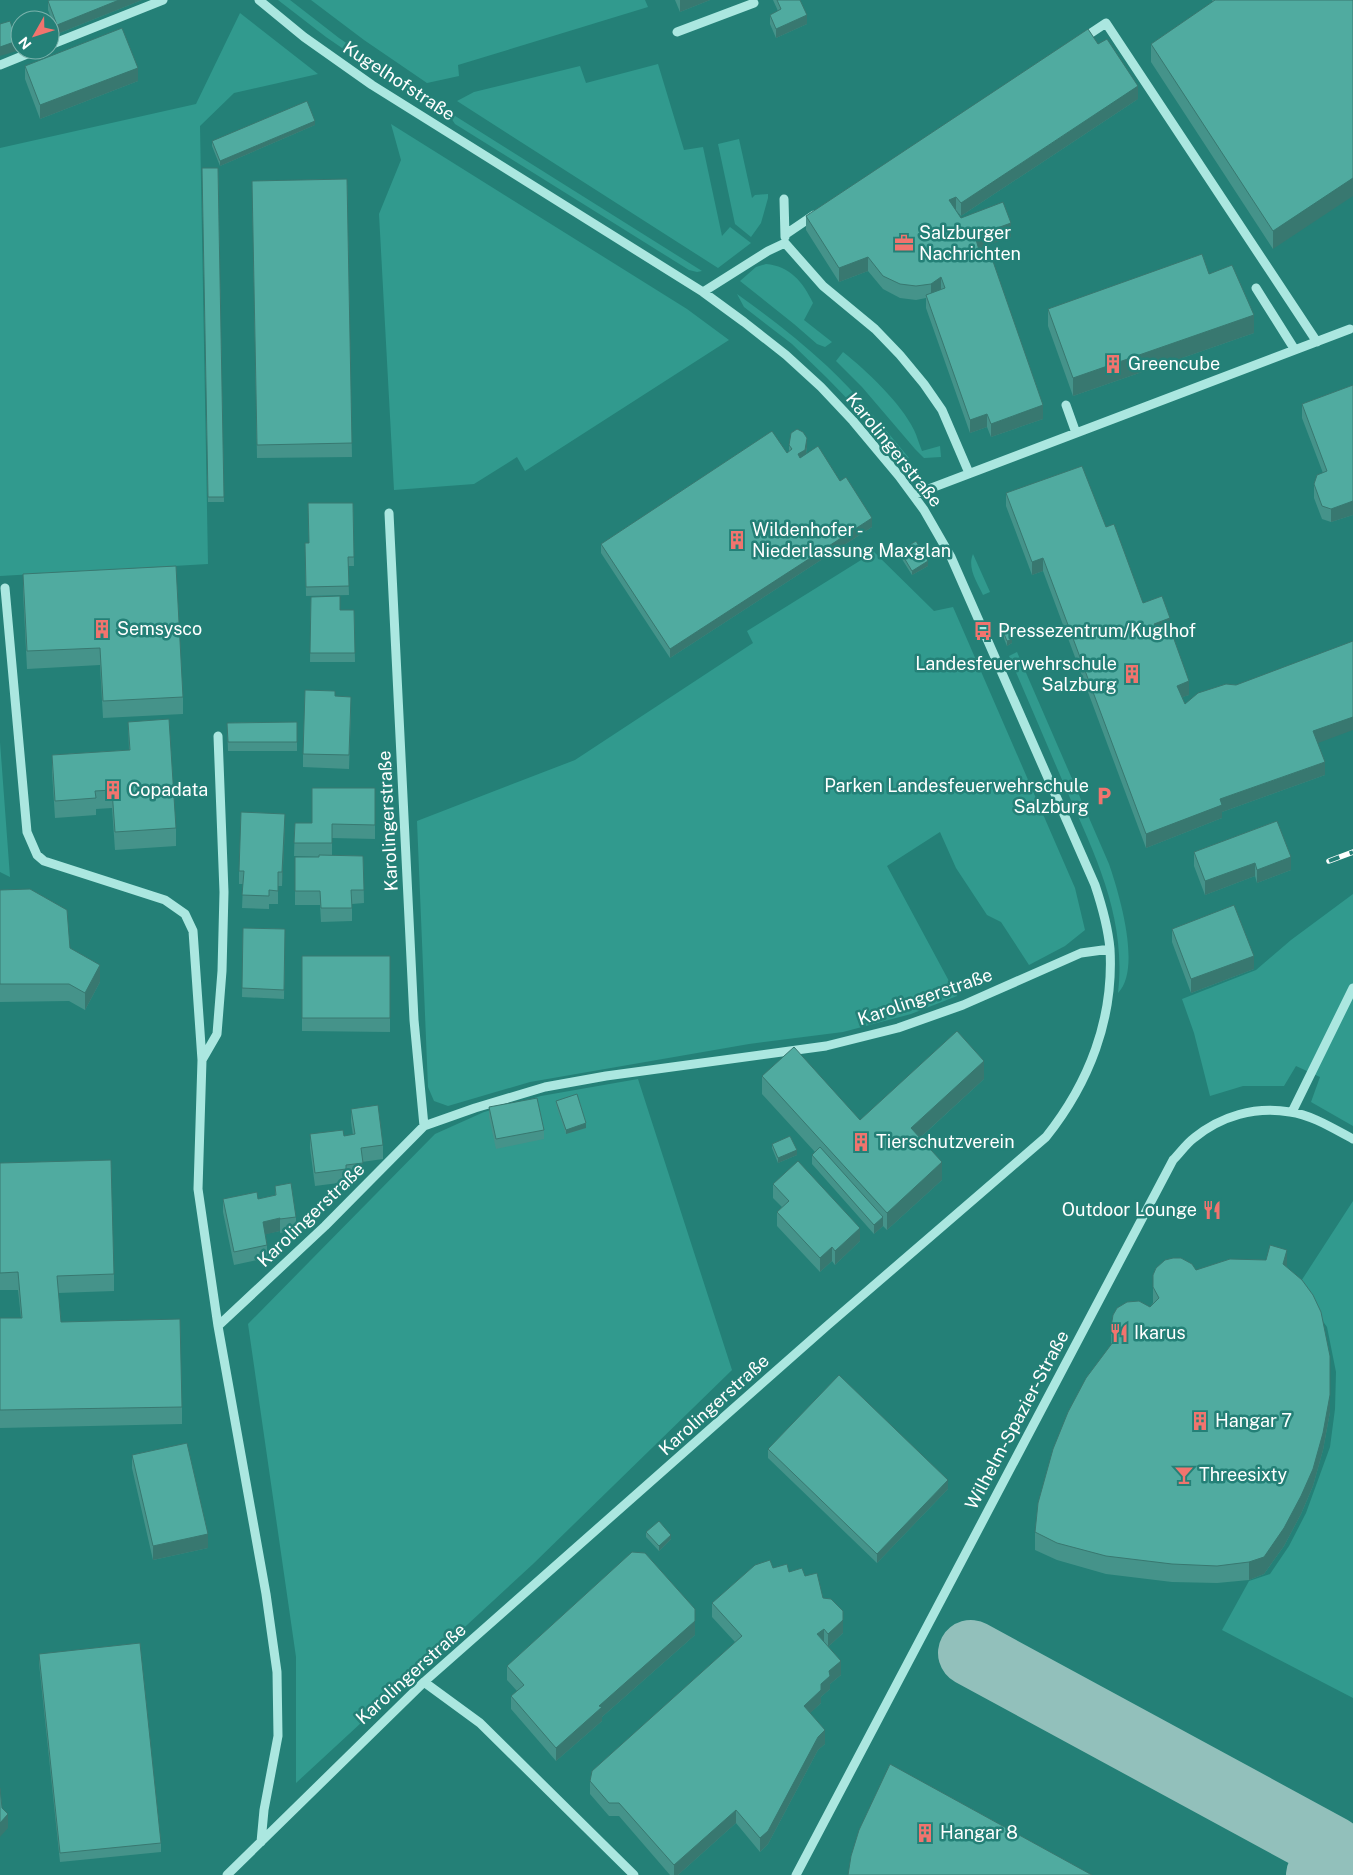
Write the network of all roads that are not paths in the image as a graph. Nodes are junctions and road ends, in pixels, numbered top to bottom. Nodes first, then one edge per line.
1 (163, 0) edge
2 (259, 0) edge
3 (754, 3) dead end
4 (677, 32) dead end
5 (60, 41) edge
6 (1074, 45) edge
7 (12, 60) edge
8 (0, 65) edge
9 (527, 183) joint
10 (784, 198) dead end
11 (818, 212) edge
12 (785, 238) junction
13 (1256, 288) dead end
14 (703, 292) junction
15 (1350, 329) dead end
16 (1317, 342) junction
17 (1296, 350) junction
18 (1066, 406) dead end
19 (1076, 433) junction
20 (969, 473) junction
21 (913, 495) junction
22 (390, 513) dead end
23 (6, 588) dead end
24 (218, 736) dead end
25 (1110, 949) junction
26 (1353, 988) edge
27 (202, 1060) junction
28 (1292, 1112) junction
29 (424, 1126) junction
30 (1353, 1140) edge
31 (218, 1326) junction
32 (424, 1682) junction
33 (261, 1842) junction
34 (227, 1875) edge
35 (634, 1875) edge
36 (796, 1875) edge

1 - 5 street
2 - 9 street, Kugelhofstraße
3 - 4 street
6 - 16 street
7 - 8 street
9 - 14 street, Karolingerstraße
10 - 12 street
11 - 12 street
12 - 14 street
12 - 20 street
13 - 17 street
14 - 21 street, Karolingerstraße
15 - 16 street
16 - 17 street
17 - 19 street
18 - 19 street
19 - 20 street
20 - 21 street
21 - 25 street, Karolingerstraße
22 - 29 street, Karolingerstraße
23 - 27 street
24 - 27 street
25 - 29 street, Karolingerstraße
25 - 32 street, Karolingerstraße
26 - 28 street
27 - 31 street
28 - 30 street, Wilhelm-Spazier-Straße
28 - 36 street, Wilhelm-Spazier-Straße
29 - 31 street, Karolingerstraße
31 - 33 street
32 - 33 street, Karolingerstraße
32 - 35 street
33 - 34 street, Karolingerstraße

